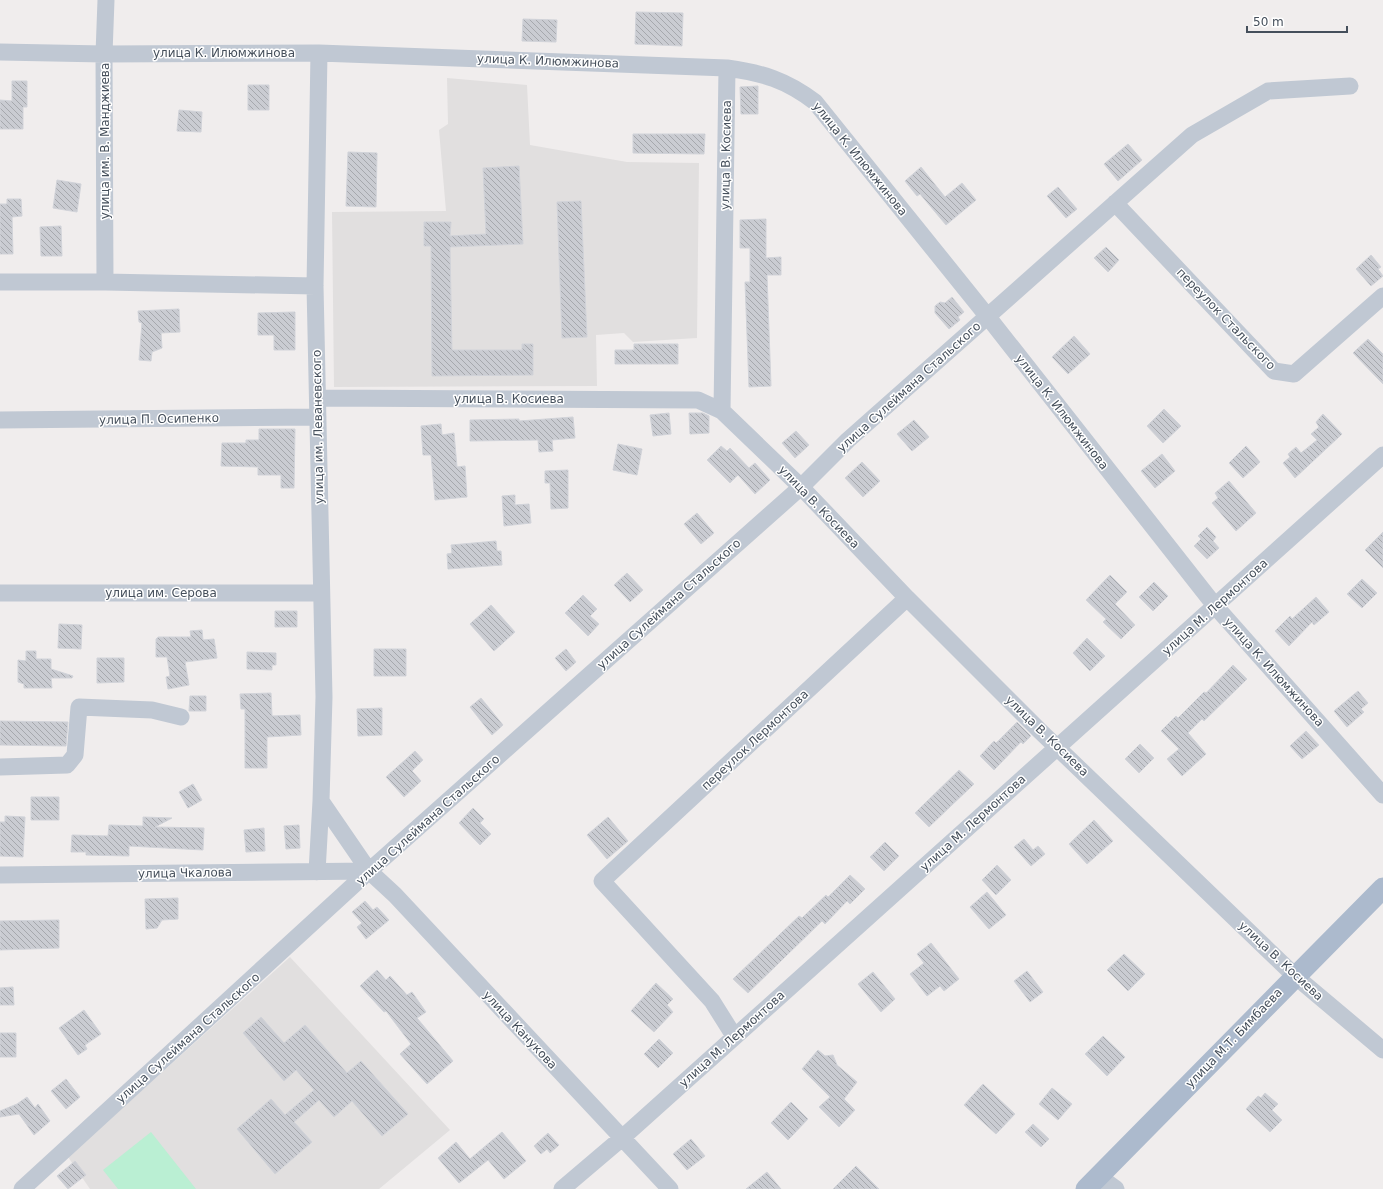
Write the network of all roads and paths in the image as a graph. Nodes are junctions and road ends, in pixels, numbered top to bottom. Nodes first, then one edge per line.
1 (106, 0) edge
2 (0, 52) edge
3 (319, 53) junction
4 (104, 54) junction
5 (727, 68) junction
6 (1350, 86) dead end
7 (1115, 203) junction
8 (0, 282) edge
9 (105, 282) junction
10 (315, 286) junction
11 (1383, 296) edge
12 (988, 317) junction
13 (318, 398) junction
14 (722, 411) junction
15 (318, 417) junction
16 (0, 420) edge
17 (1383, 455) edge
18 (801, 487) junction
19 (0, 592) edge
20 (321, 593) junction
21 (907, 598) junction
22 (1216, 607) junction
23 (181, 717) dead end
24 (1057, 747) junction
25 (0, 767) edge
26 (1383, 795) edge
27 (321, 801) junction
28 (317, 872) junction
29 (369, 872) junction
30 (0, 875) edge
31 (1383, 888) edge
32 (1295, 976) junction
33 (734, 1036) junction
34 (1383, 1050) edge
35 (622, 1138) junction
36 (1092, 1183) edge
37 (22, 1189) edge
38 (562, 1189) edge
39 (670, 1189) edge
40 (1116, 1189) edge

1 - 4 street, улица им. В. Манджиева
2 - 4 street, улица К. Илюмжинова
3 - 4 street, улица К. Илюмжинова
3 - 5 street, улица К. Илюмжинова
3 - 10 street, улица им. Леваневского
4 - 9 street, улица им. В. Манджиева
5 - 12 street, улица К. Илюмжинова
5 - 14 street, улица В. Косиева
6 - 7 street, улица Сулеймана Стальского
7 - 11 street, переулок Стальского
7 - 12 street, улица Сулеймана Стальского
8 - 9 street
9 - 10 street
10 - 13 street, улица им. Леваневского
12 - 18 street, улица Сулеймана Стальского
12 - 22 street, улица К. Илюмжинова
13 - 14 street, улица В. Косиева
13 - 15 street, улица им. Леваневского
14 - 18 street, улица В. Косиева
15 - 16 street, улица П. Осипенко
15 - 20 street, улица им. Леваневского
17 - 22 street, улица М. Лермонтова
18 - 21 street, улица В. Косиева
18 - 29 street, улица Сулеймана Стальского
19 - 20 street, улица им. Серова
20 - 27 street, улица им. Леваневского
21 - 24 street, улица В. Косиева
21 - 33 street, переулок Лермонтова
22 - 24 street, улица М. Лермонтова
22 - 26 street, улица К. Илюмжинова
23 - 25 street
24 - 32 street, улица В. Косиева
24 - 33 street, улица М. Лермонтова
27 - 28 street, улица им. Леваневского
27 - 29 street
28 - 29 street, улица Чкалова
28 - 30 street, улица Чкалова
29 - 35 street, улица Канукова
29 - 37 street, улица Сулеймана Стальского
31 - 32 main road, улица М.Т. Бимбаева
32 - 34 street, улица В. Косиева
32 - 36 main road, улица М.Т. Бимбаева
33 - 35 street, улица М. Лермонтова
35 - 38 street, улица М. Лермонтова
35 - 39 street, улица Канукова
36 - 40 street

